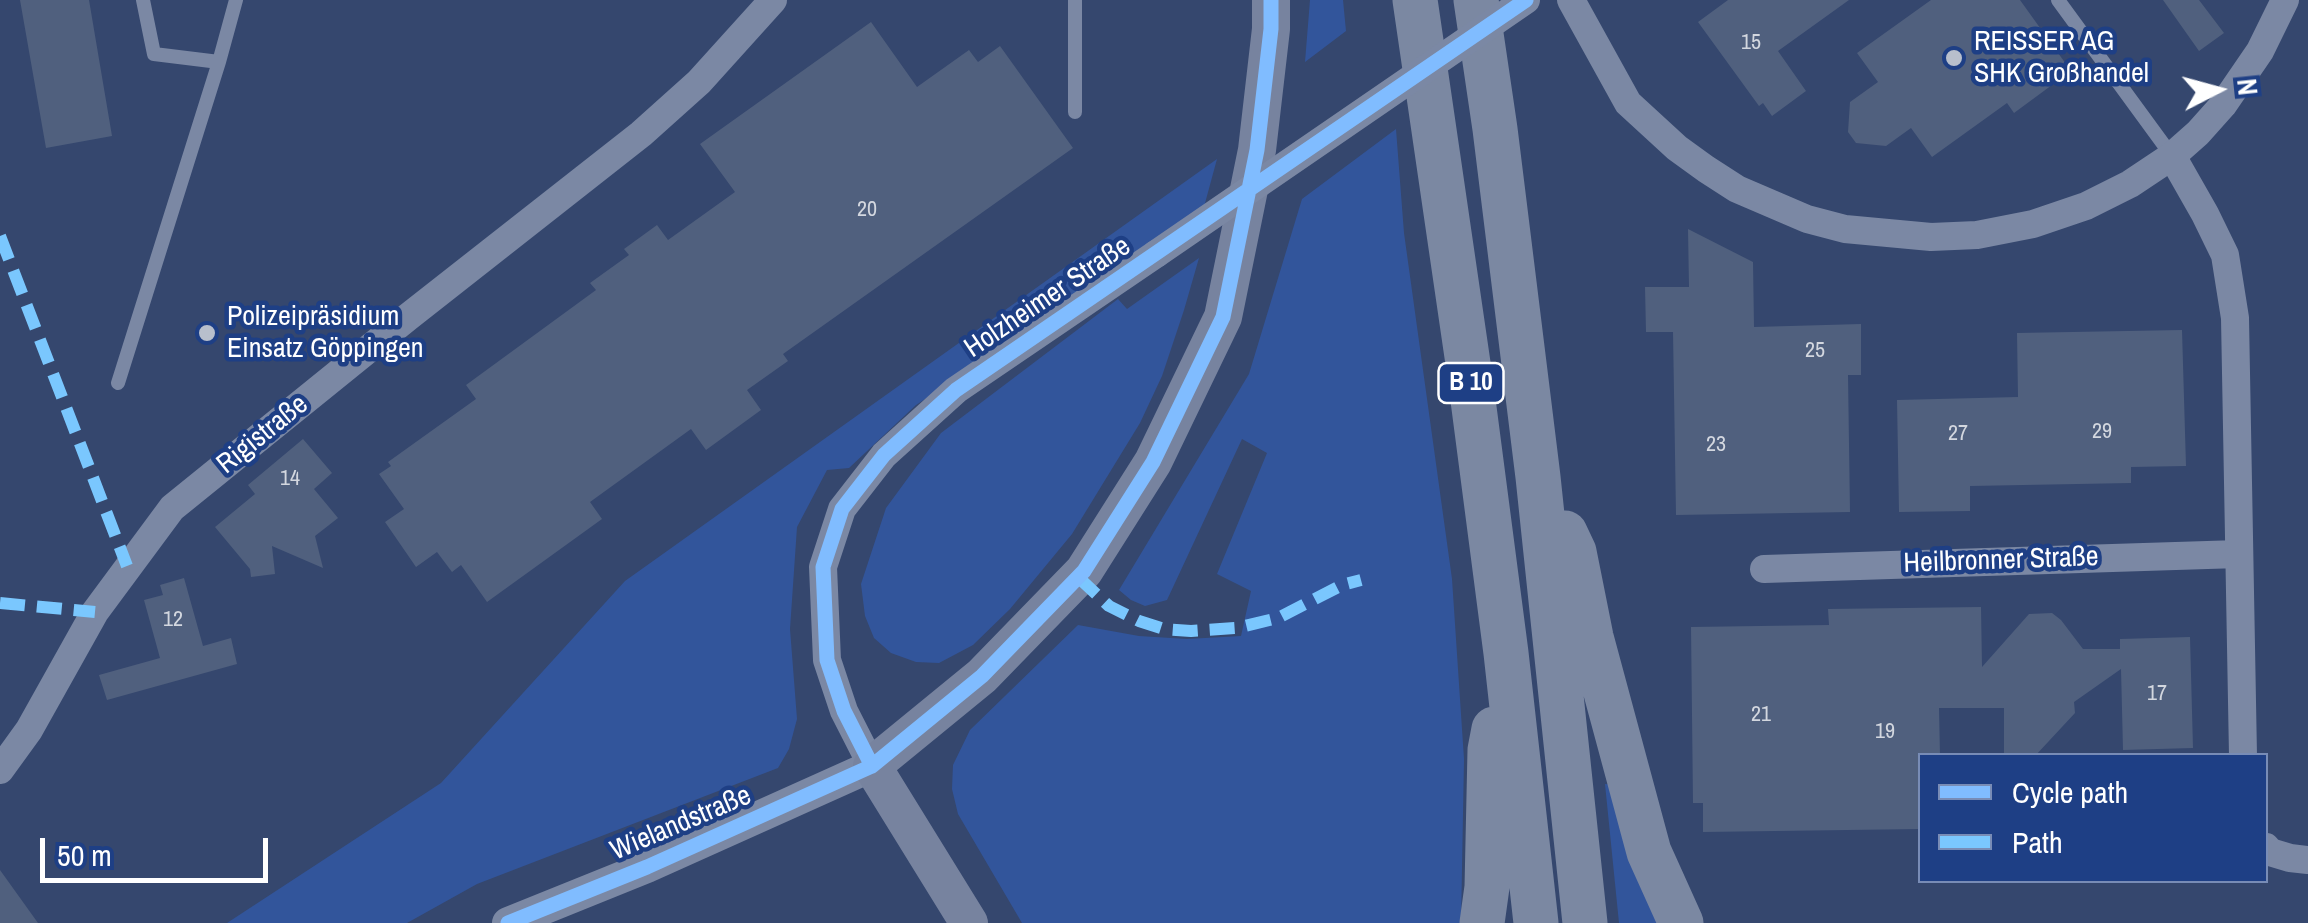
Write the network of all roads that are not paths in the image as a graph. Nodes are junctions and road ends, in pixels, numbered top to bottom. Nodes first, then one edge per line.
1 (144, 0) edge
2 (236, 0) edge
3 (773, 0) edge
4 (1075, 0) edge
5 (1271, 0) edge
6 (1415, 0) edge
7 (1476, 0) edge
8 (1526, 0) edge
9 (1572, 0) edge
10 (2058, 0) edge
11 (2285, 0) edge
12 (219, 62) junction
13 (1075, 112) dead end
14 (2172, 156) junction
15 (118, 383) dead end
16 (1538, 477) junction
17 (2238, 554) junction
18 (1764, 569) dead end
19 (1506, 652) junction
20 (2243, 753) edge
21 (872, 766) junction
22 (0, 770) edge
23 (2268, 850) edge
24 (2308, 860) edge
25 (508, 923) edge
26 (969, 923) edge
27 (1482, 923) edge
28 (1536, 923) edge
29 (1585, 923) edge
30 (1681, 923) edge

1 - 12 lane
2 - 12 lane
3 - 22 street, Rigistraße
4 - 13 lane
5 - 21 main road
6 - 19 highway, B 10
7 - 16 highway, B 10
8 - 21 street, Holzheimer Straße, bridge
9 - 14 street
10 - 14 lane
11 - 14 street
12 - 15 lane
14 - 17 street
16 - 29 highway, B 10
16 - 30 highway, B 10
17 - 18 street, Heilbronner Straße
17 - 20 street
19 - 27 highway
19 - 28 highway, B 10
21 - 25 street, Wielandstraße
21 - 26 main road
23 - 24 street

